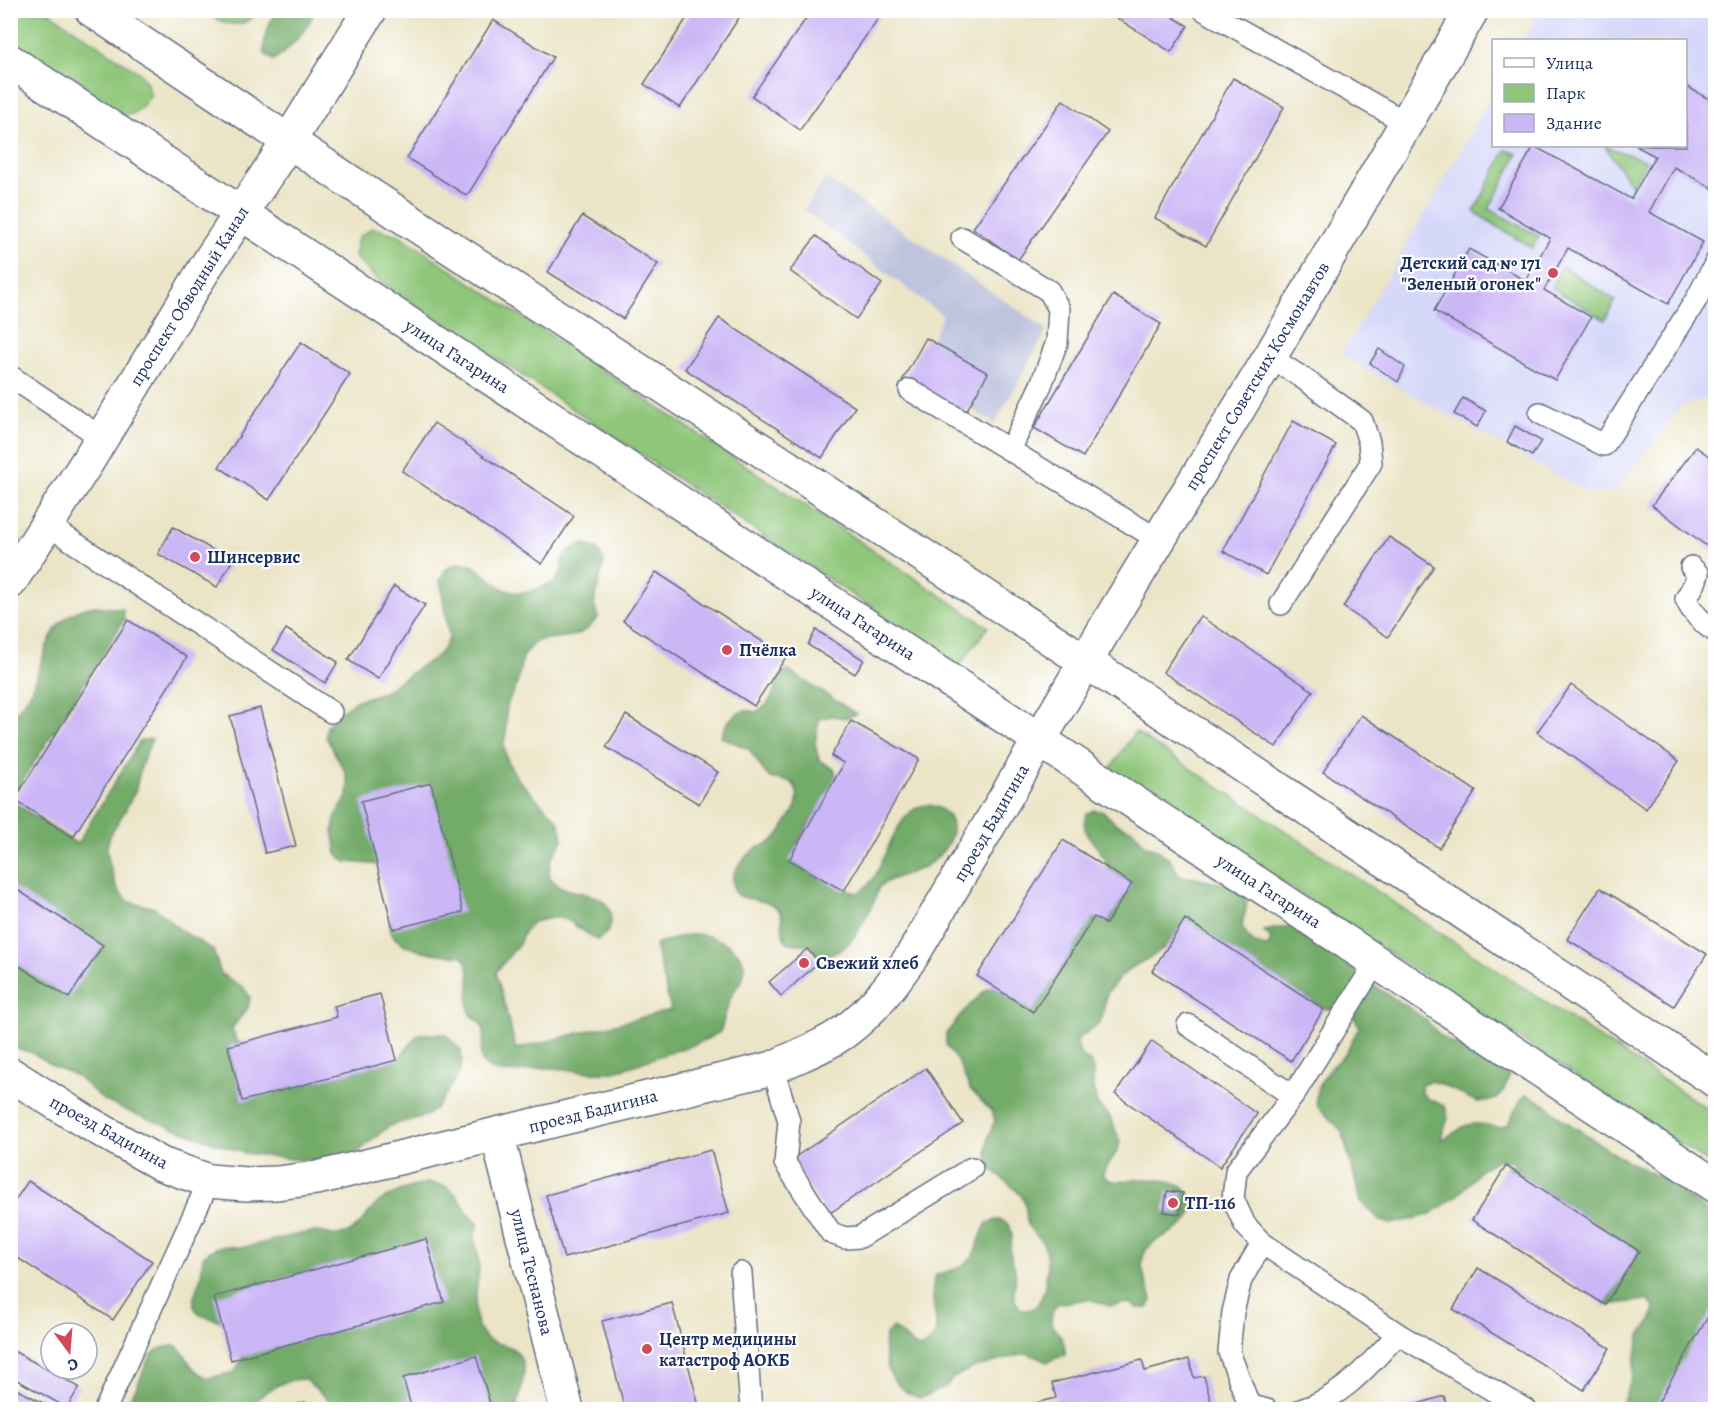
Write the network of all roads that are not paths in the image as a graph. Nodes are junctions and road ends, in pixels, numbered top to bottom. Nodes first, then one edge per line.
1 (92, 10) edge
2 (370, 10) edge
3 (1204, 10) edge
4 (1472, 10) edge
5 (10, 61) edge
6 (1407, 123) junction
7 (289, 141) junction
8 (241, 211) junction
9 (962, 238) dead end
10 (1716, 262) edge
11 (1269, 357) junction
12 (10, 376) edge
13 (910, 390) dead end
14 (1540, 413) dead end
15 (102, 438) junction
16 (1010, 450) junction
17 (46, 524) junction
18 (1159, 540) junction
19 (1691, 567) dead end
20 (10, 582) edge
21 (1281, 604) dead end
22 (1716, 632) edge
23 (1085, 661) junction
24 (331, 712) dead end
25 (1040, 740) junction
26 (1376, 962) junction
27 (1188, 1025) dead end
28 (773, 1068) junction
29 (10, 1074) edge
30 (1716, 1081) edge
31 (1293, 1096) junction
32 (497, 1134) junction
33 (972, 1168) dead end
34 (209, 1181) junction
35 (1716, 1186) edge
36 (1263, 1242) junction
37 (741, 1273) dead end
38 (1398, 1334) junction
39 (105, 1410) edge
40 (567, 1410) edge
41 (751, 1410) edge
42 (1267, 1410) edge
43 (1301, 1410) edge
44 (1526, 1410) edge

1 - 7 main road
2 - 7 main road, проспект Обводный Канал
3 - 6 lane
4 - 6 main road, проспект Советских Космонавтов
5 - 8 main road, улица Гагарина
6 - 11 main road, проспект Советских Космонавтов
7 - 8 main road, проспект Обводный Канал
7 - 23 main road
8 - 15 main road, проспект Обводный Канал
8 - 25 main road, улица Гагарина
9 - 16 lane
10 - 14 lane
11 - 18 main road, проспект Советских Космонавтов
11 - 21 lane
12 - 15 lane
13 - 16 lane
15 - 17 main road, проспект Обводный Канал
16 - 18 lane
17 - 20 main road, проспект Обводный Канал
17 - 24 lane
18 - 23 main road, проспект Советских Космонавтов
19 - 22 lane
23 - 25 main road, проспект Советских Космонавтов
23 - 30 main road
25 - 26 main road, улица Гагарина
25 - 28 main road, проезд Бадигина
26 - 31 lane
26 - 35 main road, улица Гагарина
27 - 31 lane
28 - 32 main road, проезд Бадигина
28 - 33 lane
29 - 34 main road, проезд Бадигина
31 - 36 lane
32 - 34 main road, проезд Бадигина
32 - 40 main road, улица Теснанова
34 - 39 lane
36 - 38 lane
36 - 42 lane
37 - 41 lane
38 - 43 lane
38 - 44 lane

